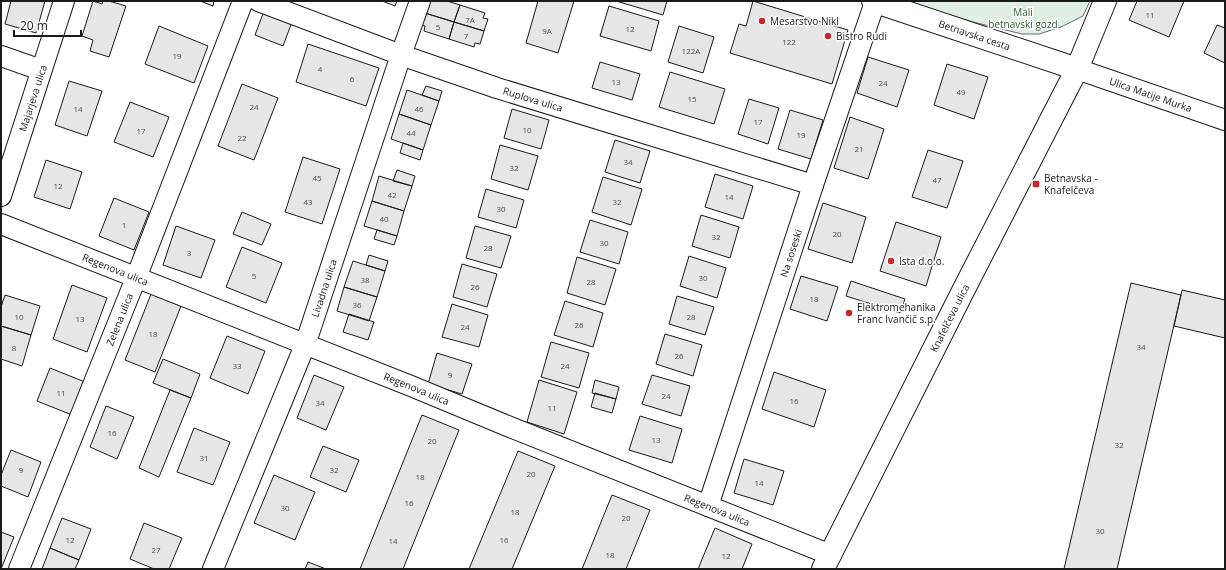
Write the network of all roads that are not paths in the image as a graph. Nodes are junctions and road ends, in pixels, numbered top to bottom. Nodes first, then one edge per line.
1 (64, 1) edge
2 (243, 1) edge
3 (258, 1) edge
4 (420, 1) edge
5 (874, 1) edge
6 (1105, 1) edge
7 (401, 55) junction
8 (1, 56) edge
9 (1077, 69) junction
10 (41, 70) junction
11 (1225, 120) edge
12 (813, 185) junction
13 (1, 196) edge
14 (1, 224) edge
15 (136, 278) junction
16 (305, 345) junction
17 (708, 506) junction
18 (827, 562) edge
19 (19, 569) edge
20 (213, 569) edge

1 - 10 street, Majarjeva ulica
2 - 15 street, Zelena ulica
3 - 7 street, Ruplova ulica
4 - 7 street, Livadna ulica
5 - 9 street, Betnavska cesta
5 - 12 street, Na soseski
6 - 9 street, Knafelčeva ulica
7 - 12 street, Ruplova ulica
7 - 16 street, Livadna ulica
8 - 10 street
9 - 11 street, Ulica Matije Murka
9 - 18 street, Knafelčeva ulica
10 - 13 street, Majarjeva ulica
12 - 17 street, Na soseski
14 - 15 street, Regenova ulica
15 - 16 street, Regenova ulica
15 - 19 street, Zelena ulica
16 - 17 street, Regenova ulica
16 - 20 street, Livadna ulica
17 - 18 street, Regenova ulica

